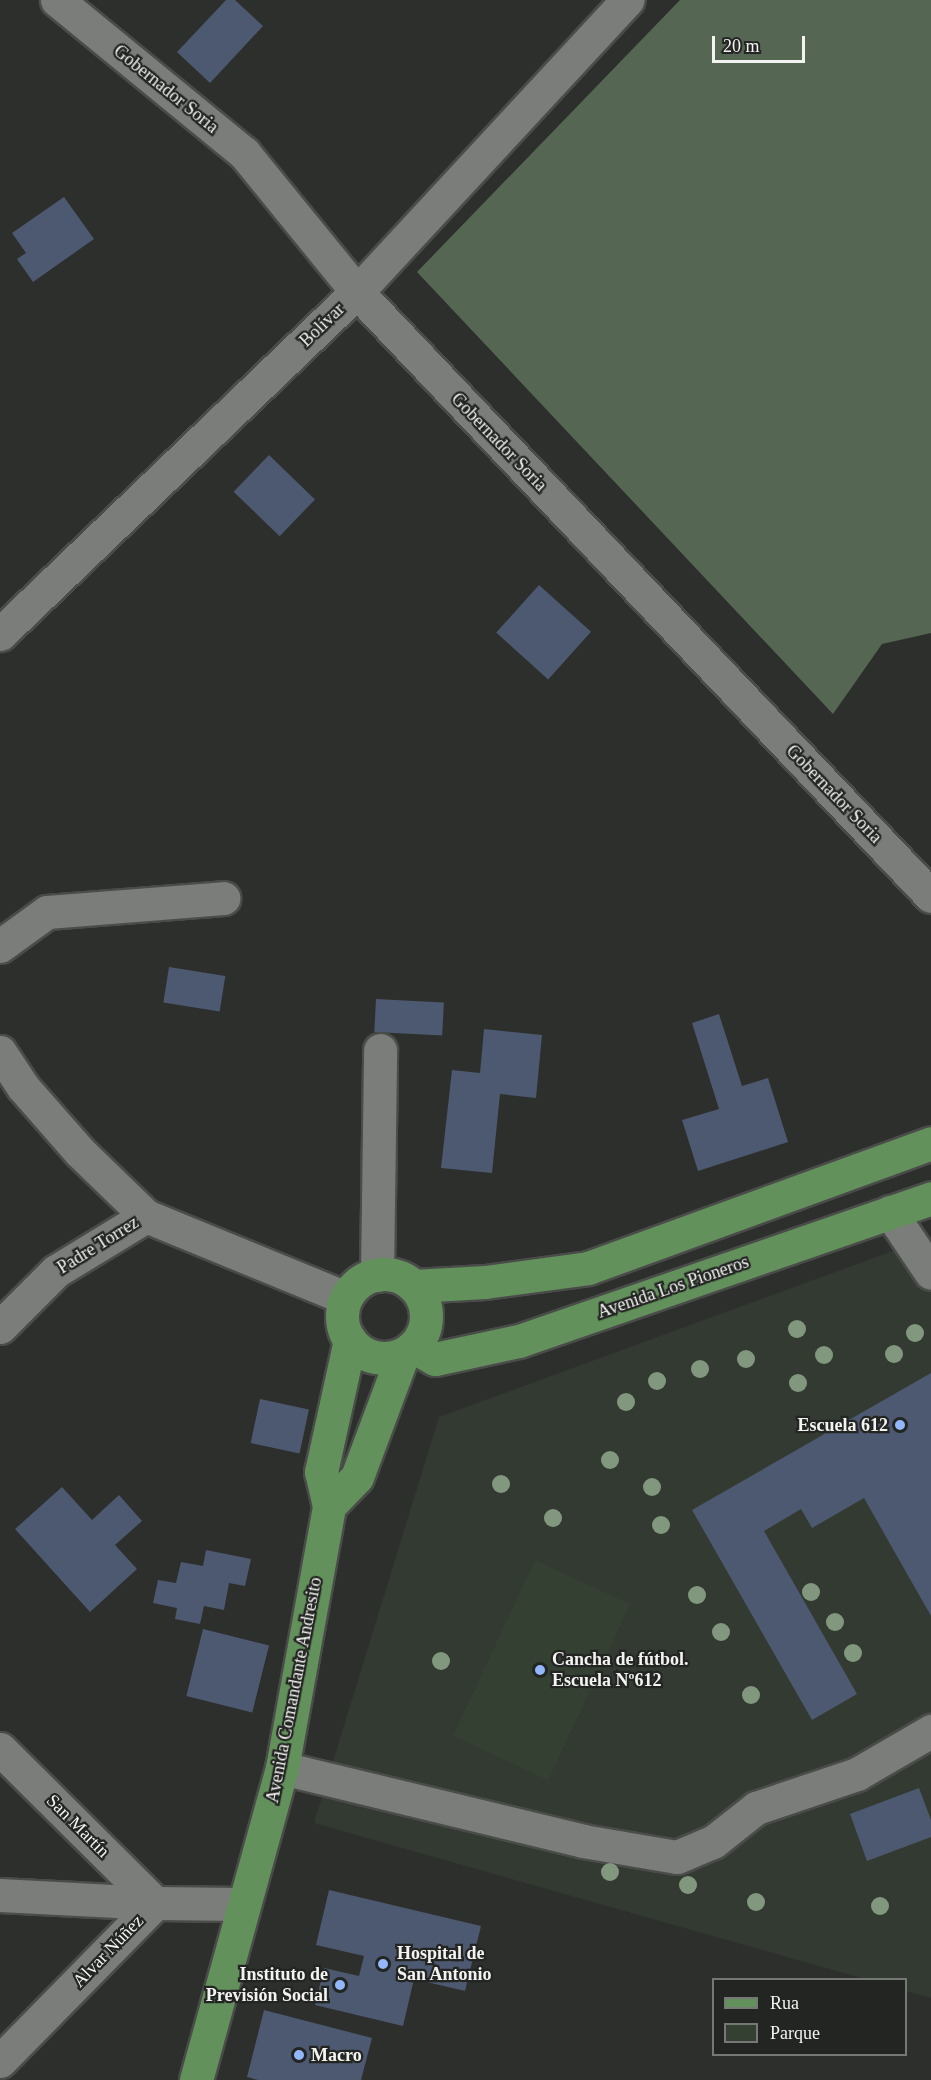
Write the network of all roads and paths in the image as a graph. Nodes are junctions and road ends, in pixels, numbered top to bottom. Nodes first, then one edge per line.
1 (57, 0) edge
2 (625, 1) edge
3 (357, 292) junction
4 (0, 634) edge
5 (931, 896) edge
6 (223, 898) dead end
7 (0, 946) edge
8 (381, 1050) dead end
9 (0, 1052) edge
10 (931, 1143) edge
11 (931, 1198) edge
12 (890, 1212) junction
13 (146, 1215) junction
14 (931, 1274) edge
15 (377, 1275) junction
16 (414, 1286) junction
17 (346, 1298) junction
18 (0, 1327) edge
19 (350, 1340) junction
20 (408, 1350) junction
21 (329, 1506) junction
22 (931, 1731) edge
23 (0, 1749) edge
24 (282, 1768) junction
25 (0, 1895) edge
26 (155, 1903) junction
27 (242, 1905) junction
28 (0, 2061) edge
29 (196, 2080) edge

1 - 3 street, Gobernador Soria
2 - 3 street, Bolívar
3 - 4 street, Bolívar
3 - 5 street, Gobernador Soria
6 - 7 street
8 - 15 street
9 - 13 street
10 - 16 main road
11 - 12 main road, Avenida Los Pioneros
12 - 14 street
12 - 20 main road, Avenida Los Pioneros
13 - 17 street
13 - 18 street, Padre Torrez
15 - 16 main road
15 - 17 main road
16 - 20 main road
17 - 19 main road
19 - 20 main road
19 - 21 main road, Avenida Comandante Andresito
20 - 21 main road
21 - 24 main road, Avenida Comandante Andresito
22 - 24 street
23 - 26 street, San Martín
24 - 27 main road, Avenida Comandante Andresito
25 - 26 street
26 - 27 street, Alvar Núñez
26 - 28 street, Alvar Núñez
27 - 29 main road, Avenida Comandante Andresito

